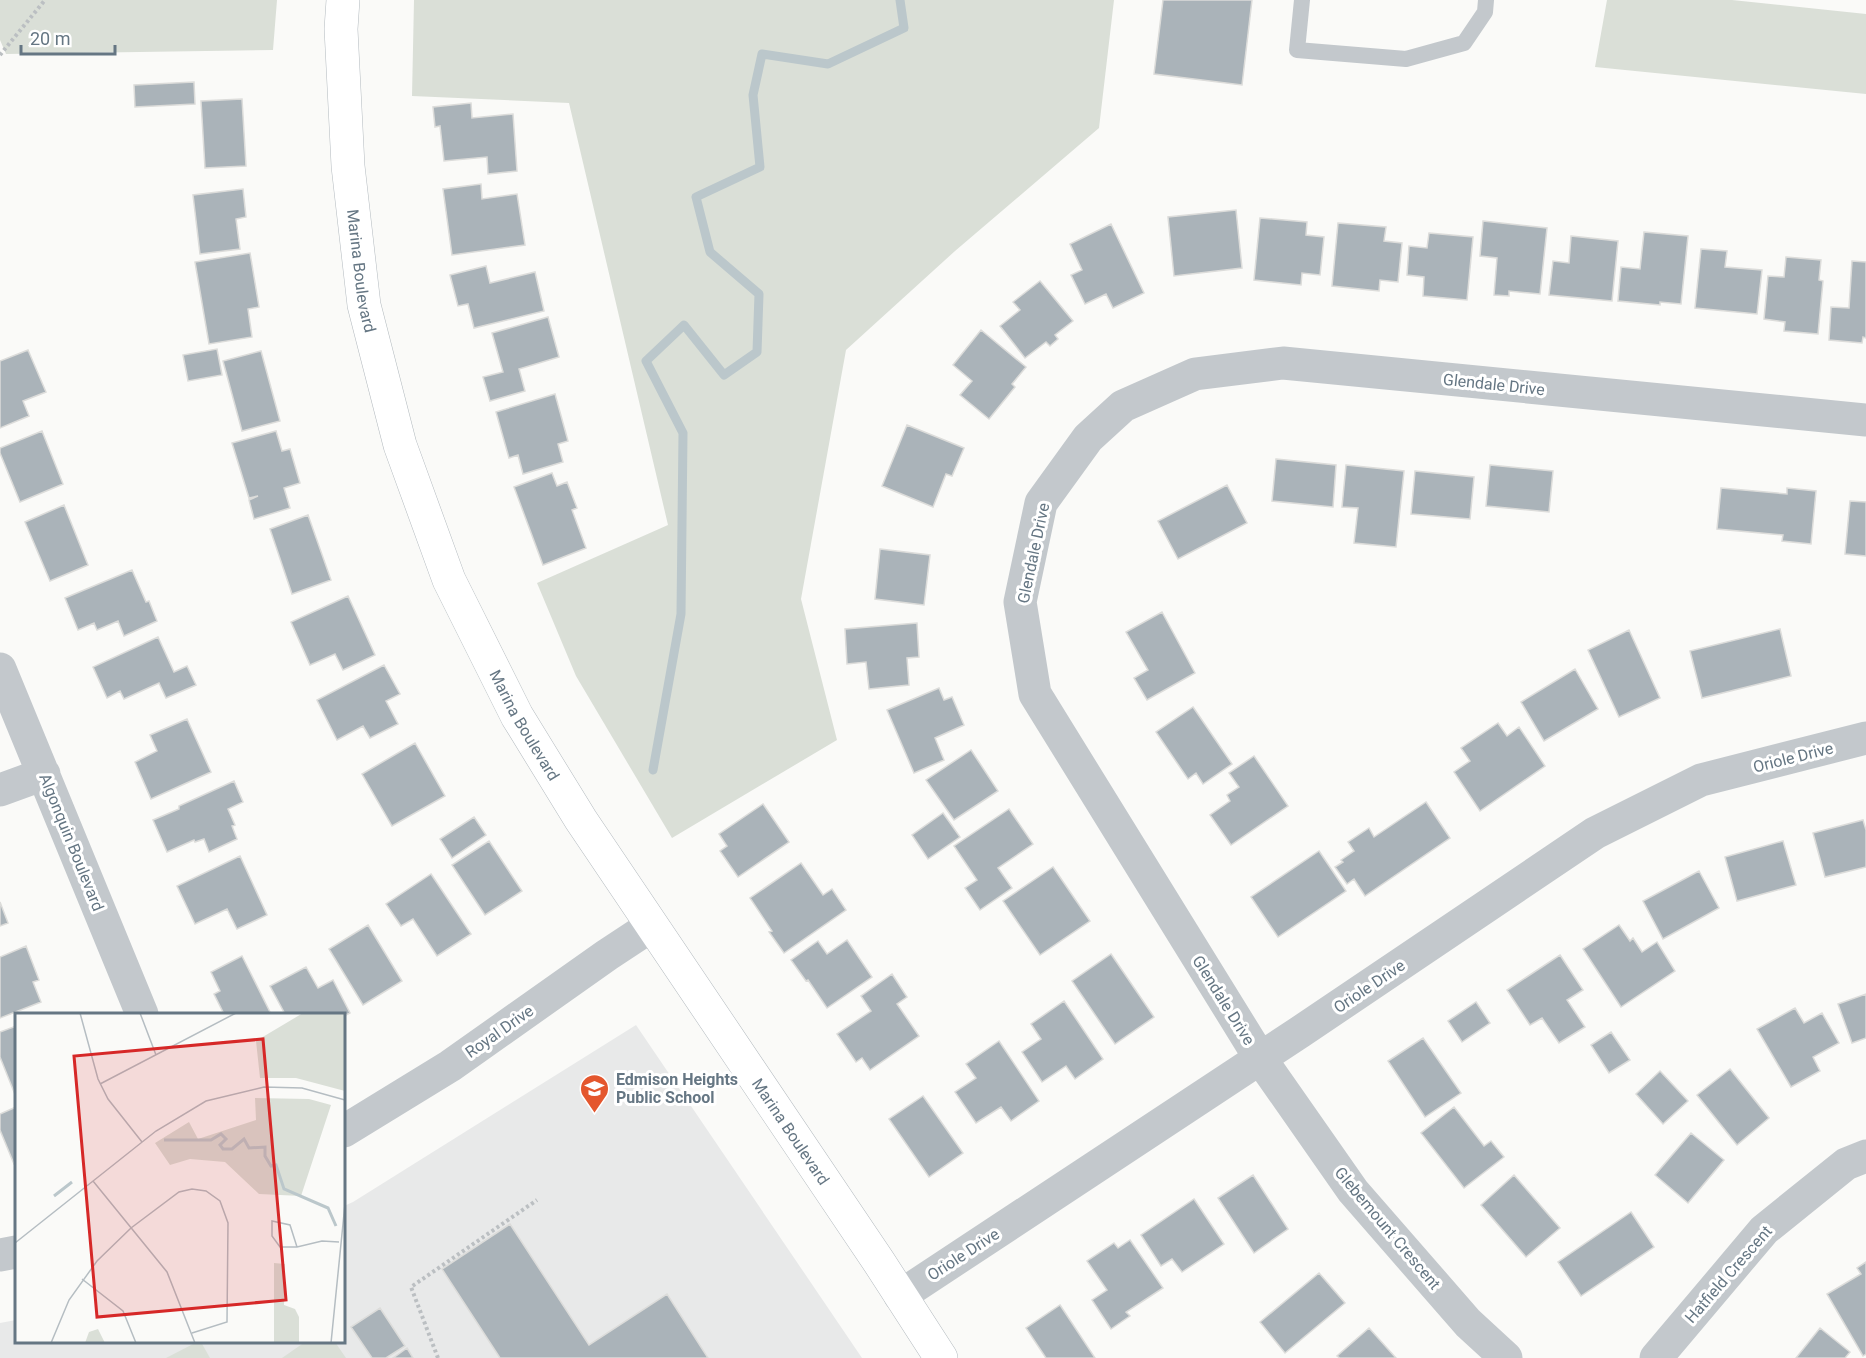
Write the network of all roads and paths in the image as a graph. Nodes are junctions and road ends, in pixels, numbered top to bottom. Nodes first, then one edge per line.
1 (45, 0) edge
2 (344, 0) edge
3 (1302, 0) edge
4 (1486, 0) edge
5 (0, 55) edge
6 (1866, 420) edge
7 (0, 669) edge
8 (1866, 738) edge
9 (44, 774) junction
10 (0, 790) edge
11 (651, 926) junction
12 (142, 1013) edge
13 (1260, 1058) junction
14 (345, 1130) edge
15 (1866, 1156) edge
16 (537, 1200) dead end
17 (15, 1252) edge
18 (0, 1255) edge
19 (900, 1296) junction
20 (438, 1358) edge
21 (941, 1358) edge
22 (1506, 1358) edge
23 (1656, 1358) edge

1 - 5 path
2 - 11 street, Marina Boulevard
3 - 4 lane
6 - 13 street, Glendale Drive
7 - 9 street, Algonquin Boulevard
8 - 13 street, Oriole Drive
9 - 10 street
9 - 12 street, Algonquin Boulevard
11 - 14 street, Royal Drive
11 - 19 street, Marina Boulevard
13 - 19 street, Oriole Drive
13 - 22 street, Glebemount Crescent
15 - 23 street, Hatfield Crescent
16 - 20 path
17 - 18 street
19 - 21 street, Marina Boulevard

